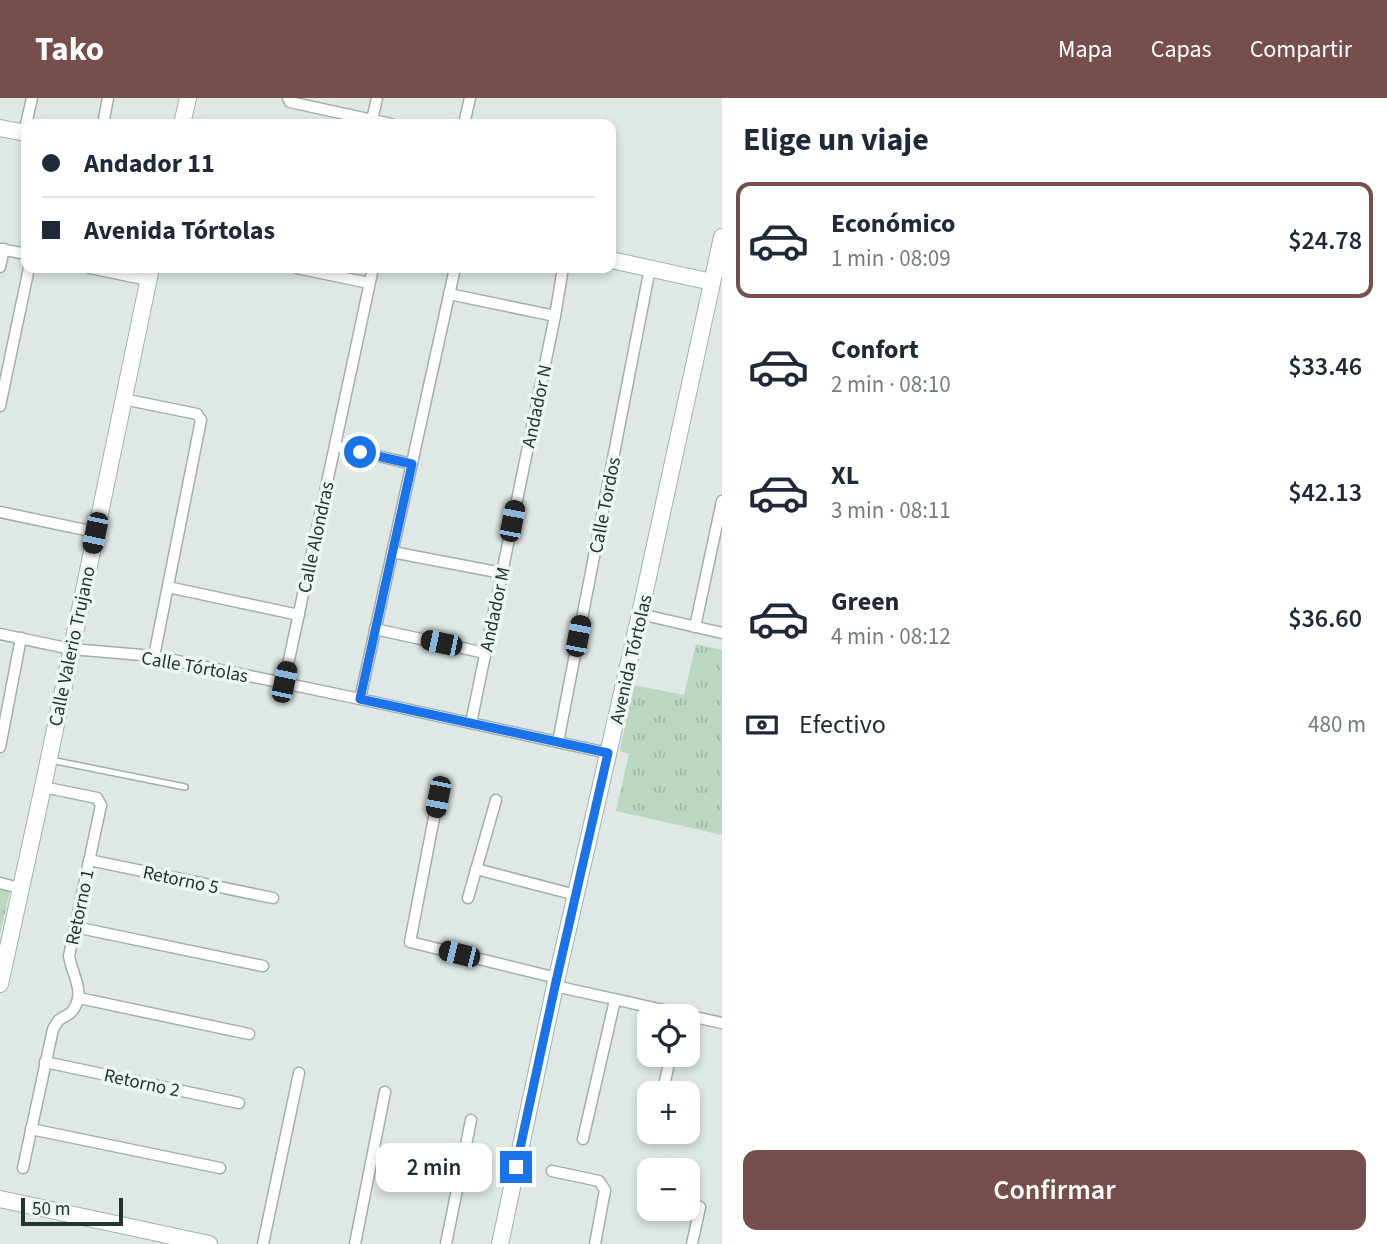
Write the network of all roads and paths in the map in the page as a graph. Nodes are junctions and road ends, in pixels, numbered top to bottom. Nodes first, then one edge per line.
1 (32, 98) edge
2 (108, 98) edge
3 (188, 98) edge
4 (288, 98) edge
5 (377, 98) edge
6 (470, 98) edge
7 (28, 119) edge
8 (104, 119) edge
9 (183, 119) edge
10 (367, 119) edge
11 (372, 119) edge
12 (465, 119) edge
13 (0, 128) edge
14 (21, 132) edge
15 (722, 237) edge
16 (2, 249) edge
17 (21, 253) edge
18 (616, 261) edge
19 (0, 267) edge
20 (650, 268) junction
21 (28, 273) edge
22 (321, 273) edge
23 (372, 273) edge
24 (454, 273) edge
25 (562, 273) edge
26 (150, 274) edge
27 (369, 283) junction
28 (717, 283) edge
29 (449, 294) junction
30 (555, 316) junction
31 (123, 399) junction
32 (0, 406) edge
33 (335, 446) junction
34 (412, 464) junction
35 (517, 495) joint
36 (722, 501) edge
37 (0, 512) edge
38 (95, 533) junction
39 (392, 552) junction
40 (502, 573) junction
41 (167, 587) junction
42 (640, 614) junction
43 (299, 615) junction
44 (695, 627) junction
45 (375, 629) junction
46 (722, 633) edge
47 (0, 634) edge
48 (21, 638) junction
49 (71, 649) junction
50 (485, 653) junction
51 (154, 656) junction
52 (284, 682) junction
53 (360, 699) junction
54 (471, 723) junction
55 (558, 741) junction
56 (0, 747) edge
57 (608, 753) junction
58 (48, 759) junction
59 (186, 787) dead end
60 (43, 788) junction
61 (438, 797) dead end
62 (496, 800) dead end
63 (89, 860) junction
64 (476, 869) junction
65 (0, 883) edge
66 (20, 888) junction
67 (576, 895) junction
68 (273, 898) dead end
69 (468, 898) dead end
70 (75, 926) junction
71 (3, 957) edge
72 (263, 966) dead end
73 (556, 982) junction
74 (0, 984) edge
75 (79, 998) junction
76 (615, 1000) junction
77 (637, 1005) edge
78 (700, 1019) edge
79 (722, 1023) edge
80 (249, 1034) dead end
81 (45, 1062) junction
82 (299, 1073) dead end
83 (385, 1092) dead end
84 (239, 1103) dead end
85 (471, 1120) dead end
86 (31, 1129) junction
87 (583, 1139) dead end
88 (23, 1168) dead end
89 (220, 1168) dead end
90 (552, 1171) dead end
91 (0, 1199) edge
92 (697, 1221) edge
93 (209, 1244) edge
94 (263, 1244) edge
95 (355, 1244) edge
96 (446, 1244) edge
97 (500, 1244) edge
98 (595, 1244) edge
99 (692, 1244) edge

1 - 7 street
2 - 8 street
3 - 9 street
4 - 10 street
5 - 11 street
6 - 12 street
13 - 14 street
15 - 28 street, Avenida Tórtolas
16 - 17 street
16 - 19 street
18 - 20 street
20 - 28 street
20 - 55 street, Calle Tordos
21 - 32 street
22 - 27 street
23 - 27 street, Calle Alondras
24 - 29 street
25 - 30 street
26 - 31 street, Calle Valerio Trujano
27 - 33 street, Calle Alondras
28 - 42 street, Avenida Tórtolas
29 - 30 street
29 - 34 street
30 - 35 street, Andador N
31 - 38 street, Calle Valerio Trujano
31 - 41 street
33 - 34 street
33 - 43 street, Calle Alondras
34 - 39 street
35 - 40 street, Andador M
36 - 44 street
37 - 38 street
38 - 49 street, Calle Valerio Trujano
39 - 40 street
39 - 45 street
40 - 50 street, Andador M
41 - 43 street
41 - 51 street
42 - 44 street
42 - 57 street, Avenida Tórtolas
43 - 52 street, Calle Alondras
44 - 46 street
45 - 50 street
45 - 53 street
47 - 48 street, Calle Tórtolas
48 - 49 street, Calle Tórtolas
48 - 56 street
49 - 51 street, Calle Tórtolas
49 - 58 street, Calle Valerio Trujano
50 - 54 street, Andador M
51 - 52 street, Calle Tórtolas
52 - 53 street, Calle Tórtolas
53 - 54 street, Calle Tórtolas
54 - 55 street, Calle Tórtolas
55 - 57 street, Calle Tórtolas
57 - 67 street, Avenida Tórtolas
58 - 59 lane
58 - 60 street, Calle Valerio Trujano
60 - 63 street, Retorno 1
60 - 66 street, Calle Valerio Trujano
61 - 73 street
62 - 64 street
63 - 68 street, Retorno 5
63 - 70 street, Retorno 1
64 - 67 street
64 - 69 street
65 - 66 street
66 - 71 street, Calle Valerio Trujano
67 - 73 street, Avenida Tórtolas
70 - 72 street
70 - 75 street, Retorno 1
71 - 74 street, Calle Valerio Trujano
73 - 76 street
73 - 97 street, Avenida Tórtolas
75 - 80 street
75 - 81 street
76 - 77 street
76 - 87 street
78 - 79 street
81 - 84 street, Retorno 2
81 - 86 street
82 - 94 street
83 - 95 street
85 - 96 street
86 - 88 street
86 - 89 street
90 - 98 street
91 - 93 street
92 - 99 street

